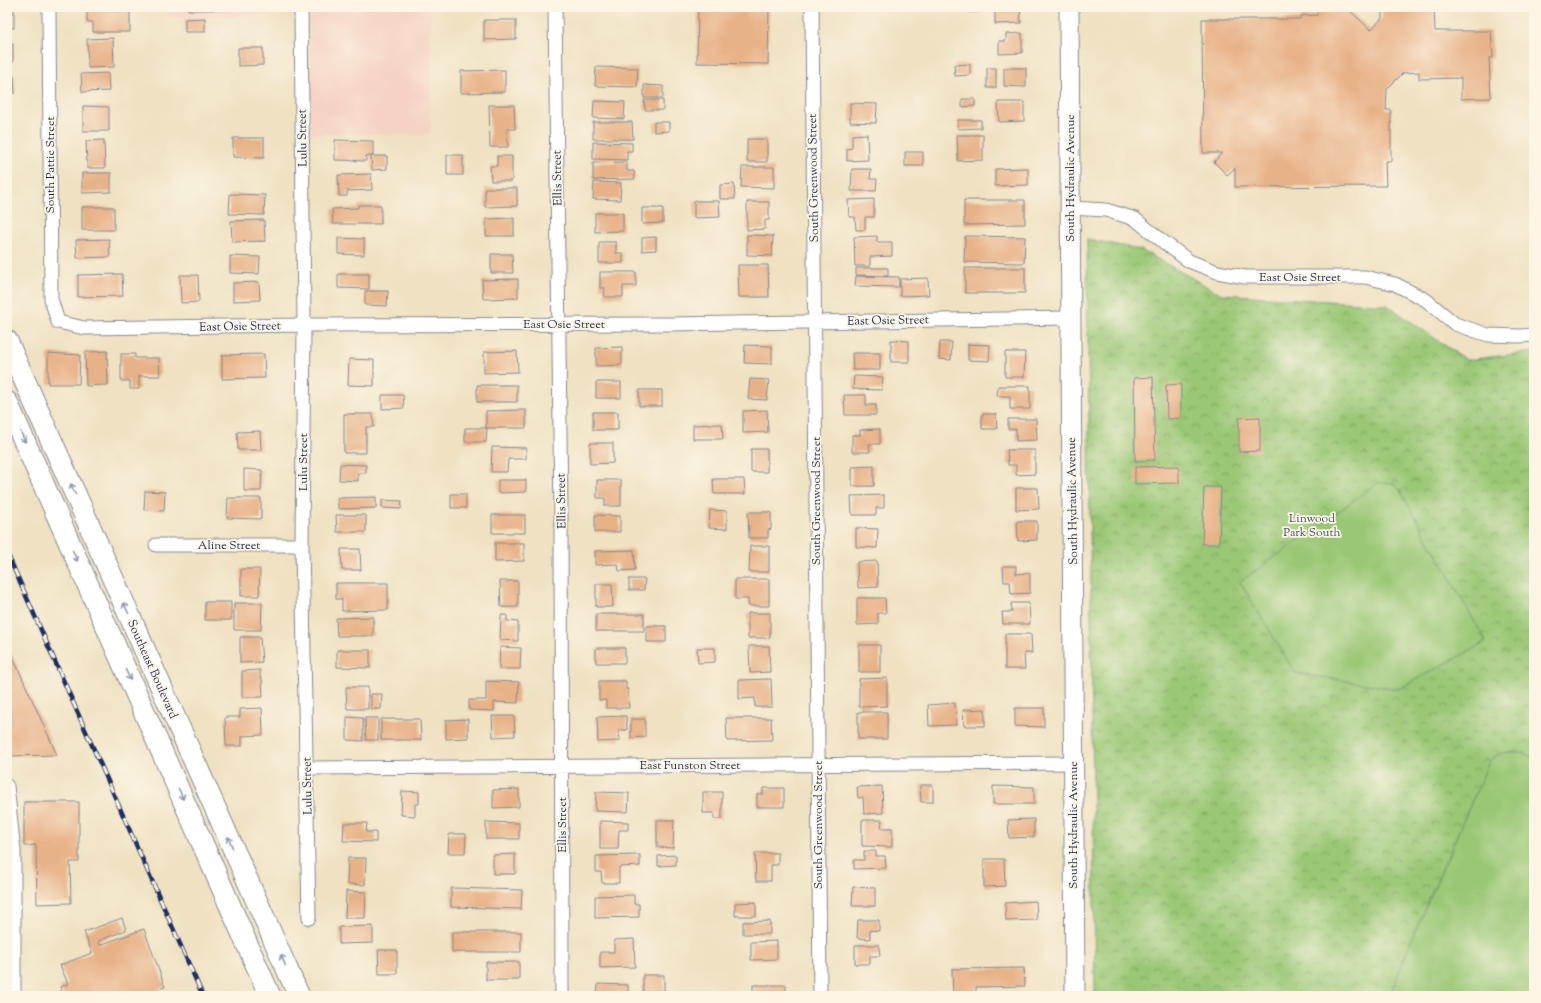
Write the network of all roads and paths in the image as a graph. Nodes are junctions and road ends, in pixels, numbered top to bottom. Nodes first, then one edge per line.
1 (49, 7) edge
2 (301, 7) edge
3 (555, 7) edge
4 (812, 7) edge
5 (1069, 7) edge
6 (1070, 208) junction
7 (1070, 318) junction
8 (58, 322) joint
9 (815, 322) junction
10 (559, 324) junction
11 (304, 325) junction
12 (1534, 335) edge
13 (7, 341) edge
14 (7, 402) edge
15 (156, 545) dead end
16 (302, 545) junction
17 (1073, 763) junction
18 (817, 764) junction
19 (562, 766) junction
20 (307, 768) junction
21 (8, 786) edge
22 (309, 918) dead end
23 (14, 996) edge
24 (270, 996) edge
25 (299, 996) edge
26 (562, 996) edge
27 (820, 996) edge
28 (1075, 996) edge

1 - 8 street, South Pattie Street
2 - 11 street, Lulu Street
3 - 10 street, Ellis Street
4 - 9 street, South Greenwood Street
5 - 6 street, South Hydraulic Avenue
6 - 7 street, South Hydraulic Avenue
6 - 12 street, East Osie Street
7 - 9 street, East Osie Street
7 - 17 street, South Hydraulic Avenue
8 - 11 street, East Osie Street
9 - 10 street, East Osie Street
9 - 18 street, South Greenwood Street
10 - 11 street, East Osie Street
10 - 19 street, Ellis Street
11 - 16 street, Lulu Street
25 -> 13 main road, Southeast Boulevard
14 -> 24 main road, Southeast Boulevard
15 - 16 street, Aline Street
16 - 20 street, Lulu Street
17 - 18 street, East Funston Street
17 - 28 street, South Hydraulic Avenue
18 - 19 street, East Funston Street
18 - 27 street, South Greenwood Street
19 - 20 street, East Funston Street
19 - 26 street, Ellis Street
20 - 22 street, Lulu Street
21 - 23 street

